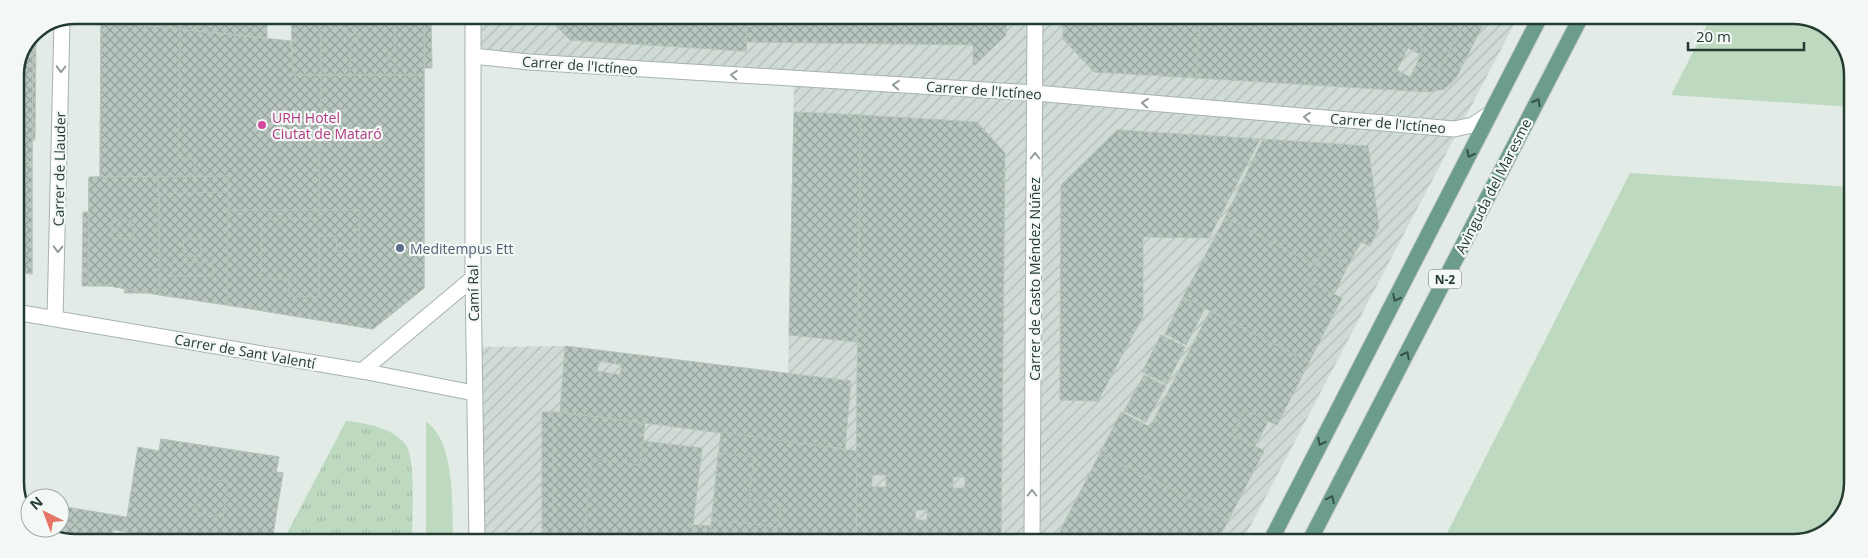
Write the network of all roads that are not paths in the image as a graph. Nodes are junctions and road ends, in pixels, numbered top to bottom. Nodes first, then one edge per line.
1 (473, 24) edge
2 (1036, 24) edge
3 (1536, 24) edge
4 (1577, 24) edge
5 (62, 26) edge
6 (473, 56) junction
7 (1035, 94) junction
8 (1491, 113) junction
9 (473, 278) junction
10 (24, 313) edge
11 (55, 318) junction
12 (362, 371) junction
13 (474, 393) junction
14 (477, 534) edge
15 (1032, 534) edge
16 (1274, 534) edge
17 (1313, 534) edge

1 - 6 street, Camí Ral
2 - 7 street, Carrer de Casto Méndez Núñez
3 - 8 main road, N-2
17 -> 4 main road, Avinguda del Maresme / N-2
5 -> 11 street, Carrer de Llauder
7 -> 6 street, Carrer de l'Ictíneo
6 - 9 street, Camí Ral
8 -> 7 street, Carrer de l'Ictíneo
15 -> 7 street, Carrer de Casto Méndez Núñez
8 -> 16 main road, N-2
9 - 12 street
9 - 13 street, Camí Ral
10 - 11 street, Carrer de Sant Valentí
11 - 12 street, Carrer de Sant Valentí
12 - 13 street, Carrer de Sant Valentí
13 - 14 street, Camí Ral

